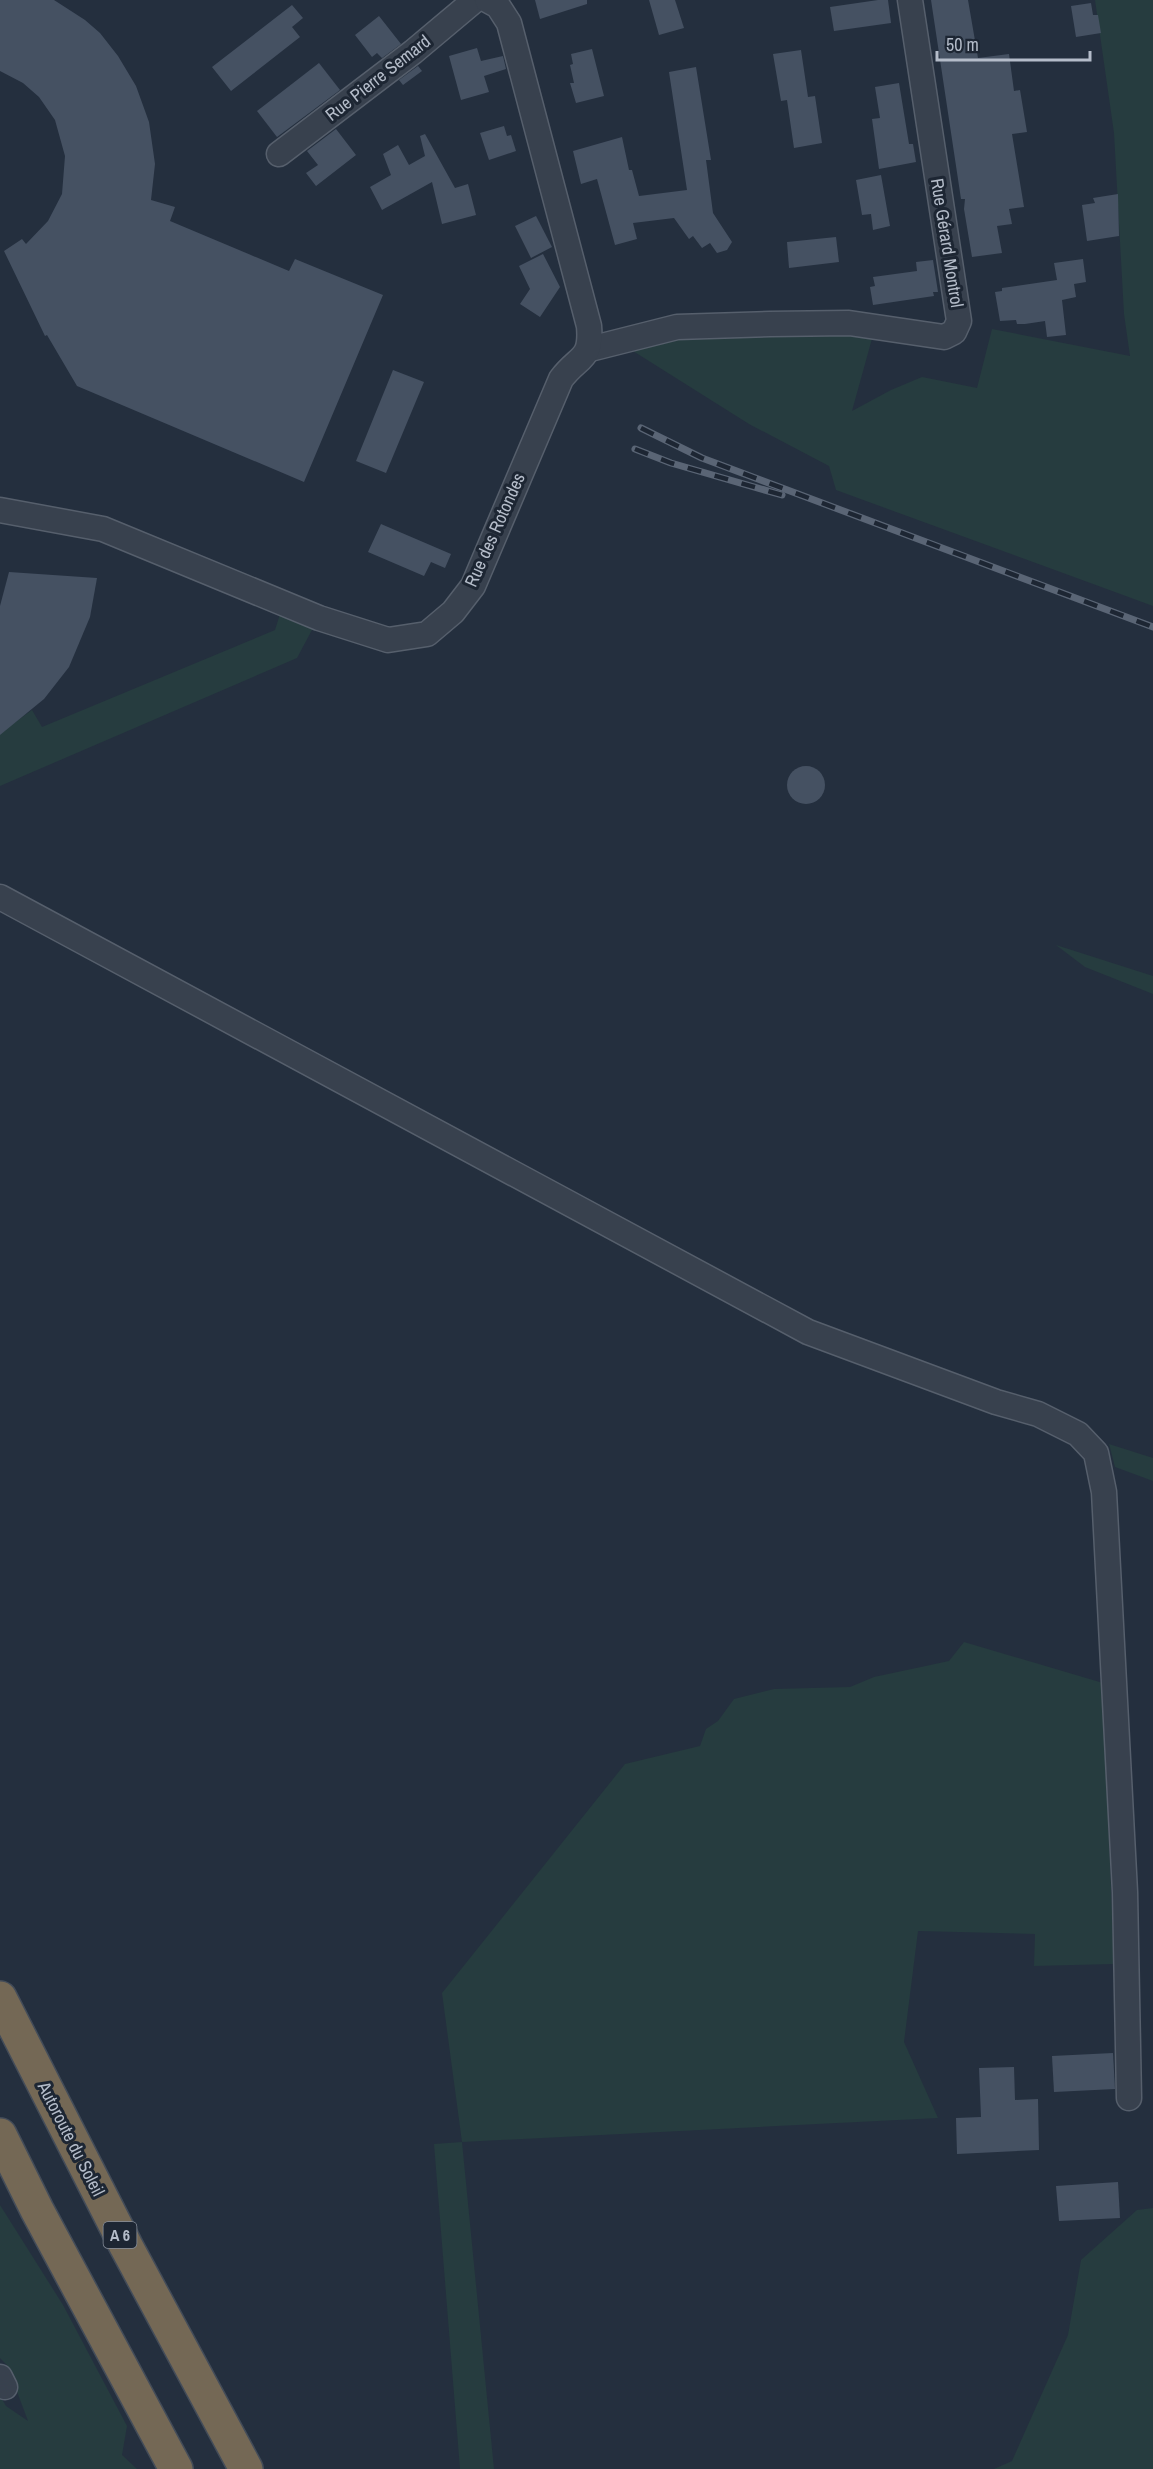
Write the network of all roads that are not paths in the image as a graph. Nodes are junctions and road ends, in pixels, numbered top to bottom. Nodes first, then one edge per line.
1 (475, 0) edge
2 (487, 0) edge
3 (910, 0) edge
4 (279, 154) dead end
5 (590, 349) junction
6 (0, 510) edge
7 (0, 897) edge
8 (0, 1998) edge
9 (1129, 2098) dead end
10 (0, 2135) edge
11 (177, 2469) edge
12 (246, 2469) edge

1 - 4 street, Rue Pierre Semard
2 - 5 street
3 - 5 street, Rue Gérard Montrol
5 - 6 street, Rue des Rotondes
7 - 9 street
8 - 12 highway, Autoroute du Soleil / A 6
10 - 11 highway

